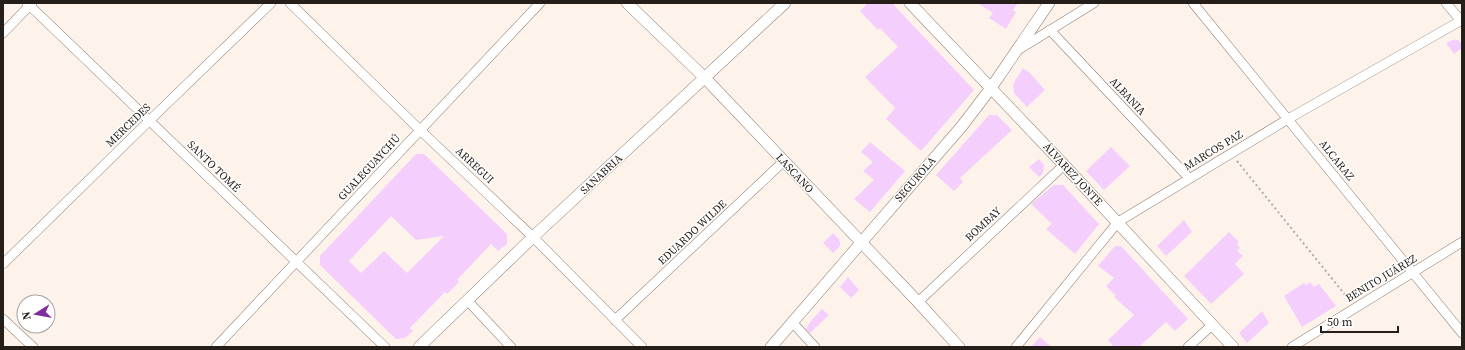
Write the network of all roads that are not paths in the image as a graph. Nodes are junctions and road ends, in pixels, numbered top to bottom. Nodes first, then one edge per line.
1 (271, 3) edge
2 (290, 3) edge
3 (540, 3) edge
4 (627, 3) edge
5 (785, 3) edge
6 (910, 3) edge
7 (1049, 3) edge
8 (1094, 3) edge
9 (1193, 3) edge
10 (1446, 3) edge
11 (30, 4) edge
12 (1462, 21) edge
13 (1050, 30) junction
14 (3, 33) edge
15 (1017, 51) junction
16 (705, 78) junction
17 (991, 88) junction
18 (1288, 119) junction
19 (149, 121) junction
20 (420, 130) junction
21 (784, 161) junction
22 (1064, 165) junction
23 (1189, 178) junction
24 (1118, 222) junction
25 (533, 236) junction
26 (860, 242) junction
27 (1462, 242) edge
28 (296, 262) junction
29 (3, 264) edge
30 (1413, 273) junction
31 (468, 300) junction
32 (918, 302) junction
33 (3, 319) edge
34 (615, 320) junction
35 (792, 322) junction
36 (1212, 325) junction
37 (1462, 333) edge
38 (33, 347) edge
39 (216, 347) edge
40 (385, 347) edge
41 (419, 347) edge
42 (511, 347) edge
43 (642, 347) edge
44 (770, 347) edge
45 (815, 347) edge
46 (959, 347) edge
47 (1016, 347) edge
48 (1188, 347) edge
49 (1233, 347) edge
50 (1292, 347) edge

1 - 19 street, MERCEDES
2 - 20 street, ARREGUI
3 - 20 street, GUALEGUAYCHÚ
4 - 16 street, LASCANO
5 - 16 street, SANABRIA
6 - 17 street, ÁLVAREZ JONTE
7 - 15 street, SEGUROLA
8 - 13 street
9 - 18 street, ALCARAZ
10 - 12 street
11 - 14 street
11 - 19 street, SANTO TOMÉ
12 - 18 street, MARCOS PAZ
13 - 15 street
13 - 23 street, ALBANIA
15 - 17 street, SEGUROLA
16 - 21 street, LASCANO
16 - 25 street, SANABRIA
17 - 22 street, ÁLVAREZ JONTE
17 - 26 street, SEGUROLA
18 - 23 street, MARCOS PAZ
18 - 30 street, ALCARAZ
19 - 28 street, SANTO TOMÉ
19 - 29 street, MERCEDES
20 - 25 street, ARREGUI
20 - 28 street, GUALEGUAYCHÚ
21 - 26 street, LASCANO
21 - 34 street, EDUARDO WILDE
22 - 24 street, ÁLVAREZ JONTE
22 - 32 street, BOMBAY
23 - 24 street, MARCOS PAZ
24 - 36 street, ÁLVAREZ JONTE
24 - 47 street, MARCOS PAZ
25 - 31 street, SANABRIA
25 - 34 street, ARREGUI
26 - 32 street, LASCANO
26 - 35 street, SEGUROLA
27 - 30 street, BENITO JUÁREZ
28 - 39 street, GUALEGUAYCHÚ
28 - 40 street, SANTO TOMÉ
30 - 37 street, ALCARAZ
30 - 50 street, BENITO JUÁREZ
31 - 41 street, SANABRIA
31 - 42 street
32 - 46 street, LASCANO
33 - 38 street
34 - 43 street, ARREGUI
35 - 44 street, SEGUROLA
35 - 45 street
36 - 48 street
36 - 49 street, ÁLVAREZ JONTE

